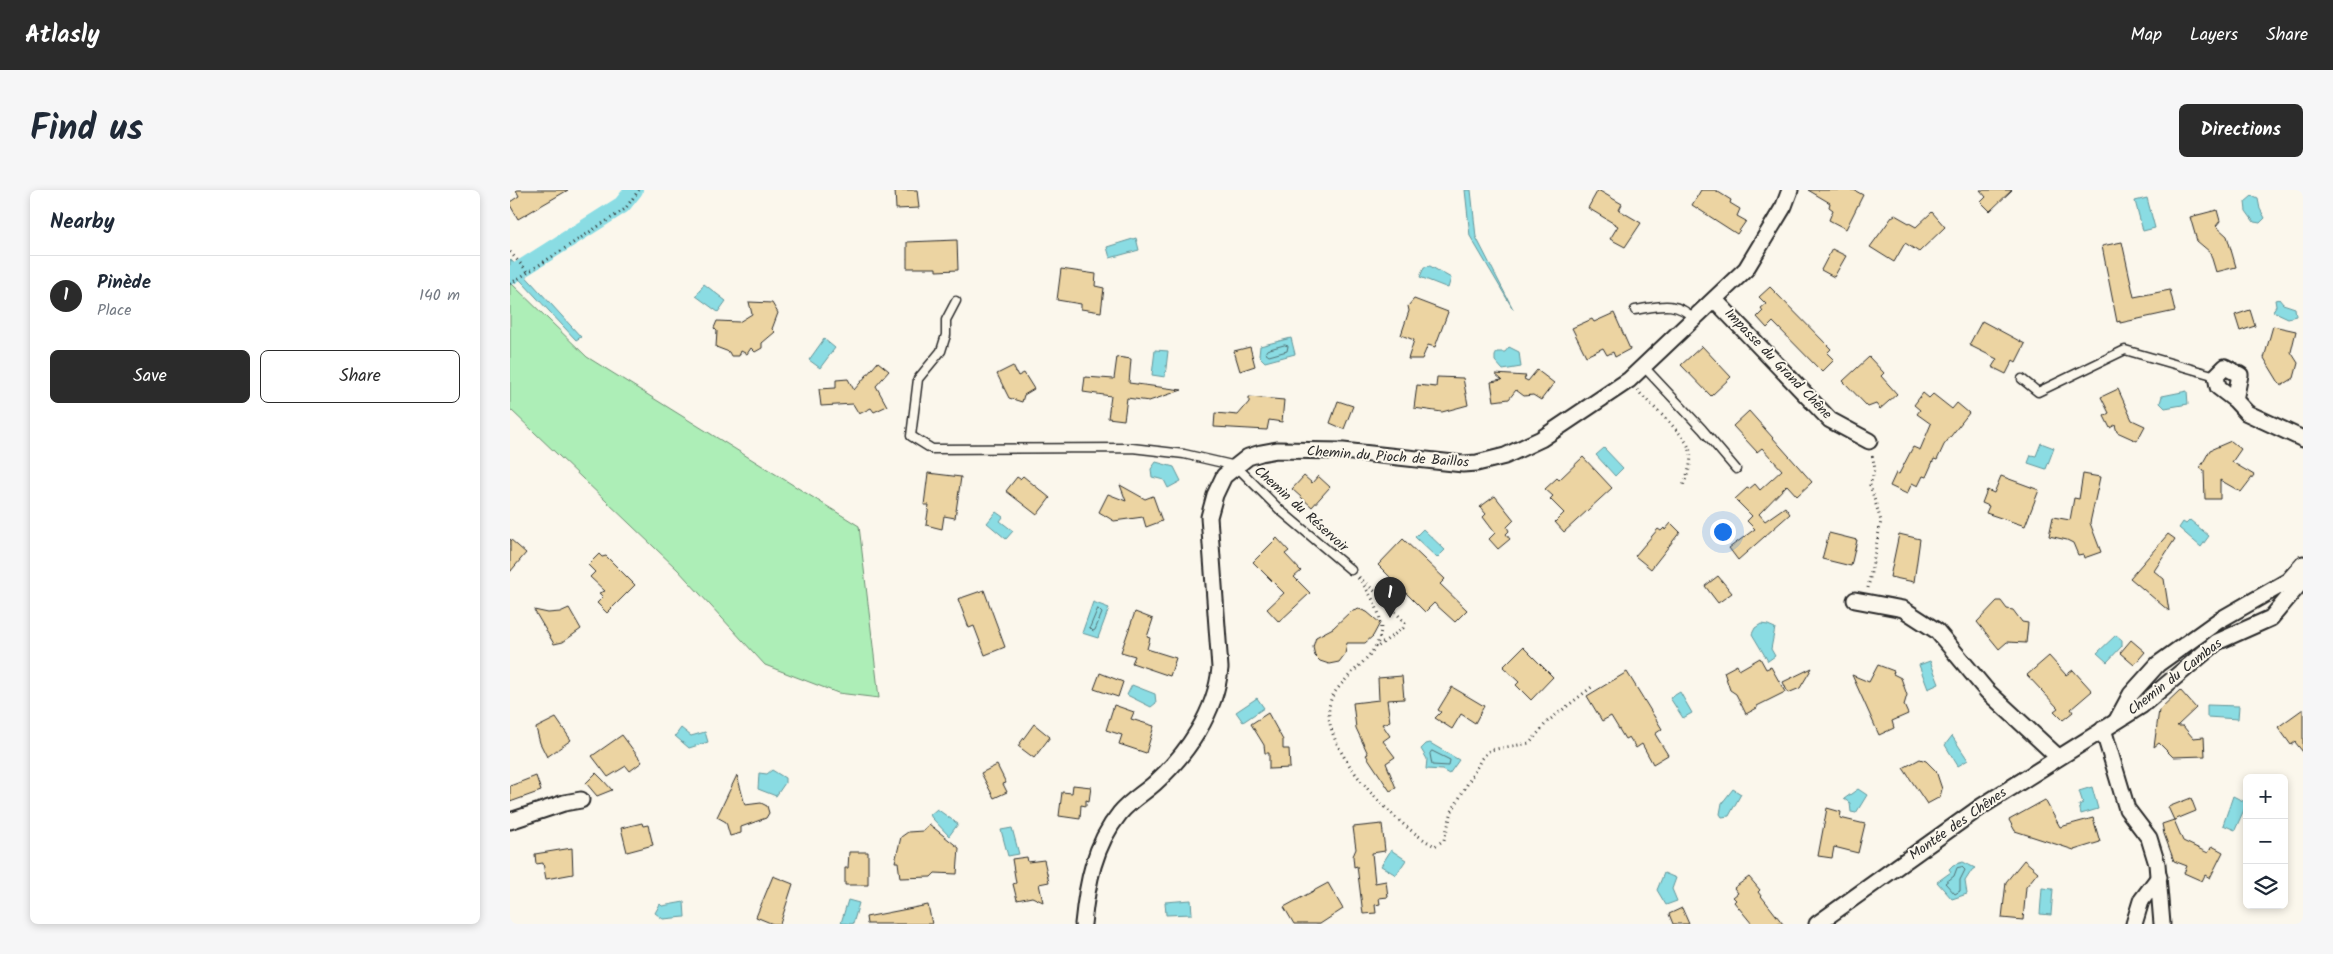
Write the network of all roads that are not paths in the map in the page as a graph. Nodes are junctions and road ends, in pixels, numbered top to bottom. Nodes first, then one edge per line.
1 (1790, 190) edge
2 (1716, 300) junction
3 (956, 301) dead end
4 (1635, 310) dead end
5 (1694, 319) junction
6 (1644, 367) junction
7 (2216, 376) junction
8 (2022, 379) dead end
9 (2235, 400) junction
10 (2303, 439) edge
11 (1869, 441) road end
12 (1236, 466) junction
13 (1736, 468) dead end
14 (2303, 564) edge
15 (1351, 570) road end
16 (2303, 580) edge
17 (1855, 600) road end
18 (2117, 721) junction
19 (2103, 729) junction
20 (2058, 757) junction
21 (581, 800) dead end
22 (510, 821) edge
23 (2158, 876) junction
24 (1083, 924) edge
25 (1817, 924) edge
26 (2134, 924) edge
27 (2162, 924) edge

1 - 2 street, Chemin du Pioch de Baillos
2 - 5 street, Chemin du Pioch de Baillos
2 - 11 street, Impasse du Grand Chêne
3 - 12 lane
4 - 5 lane
5 - 6 street, Chemin du Pioch de Baillos
6 - 12 street, Chemin du Pioch de Baillos
6 - 13 lane
7 - 8 lane
7 - 9 street
7 - 9 street
9 - 10 street
12 - 15 lane, Chemin du Réservoir
12 - 24 street, Chemin du Pioch de Baillos
14 - 18 street, Chemin du Cambas
16 - 18 street, Chemin du Cambas
17 - 20 street
18 - 19 street, Chemin du Cambas
19 - 20 street, Montée des Chênes
19 - 23 street
20 - 25 street, Montée des Chênes
21 - 22 street
23 - 26 street
23 - 27 street

